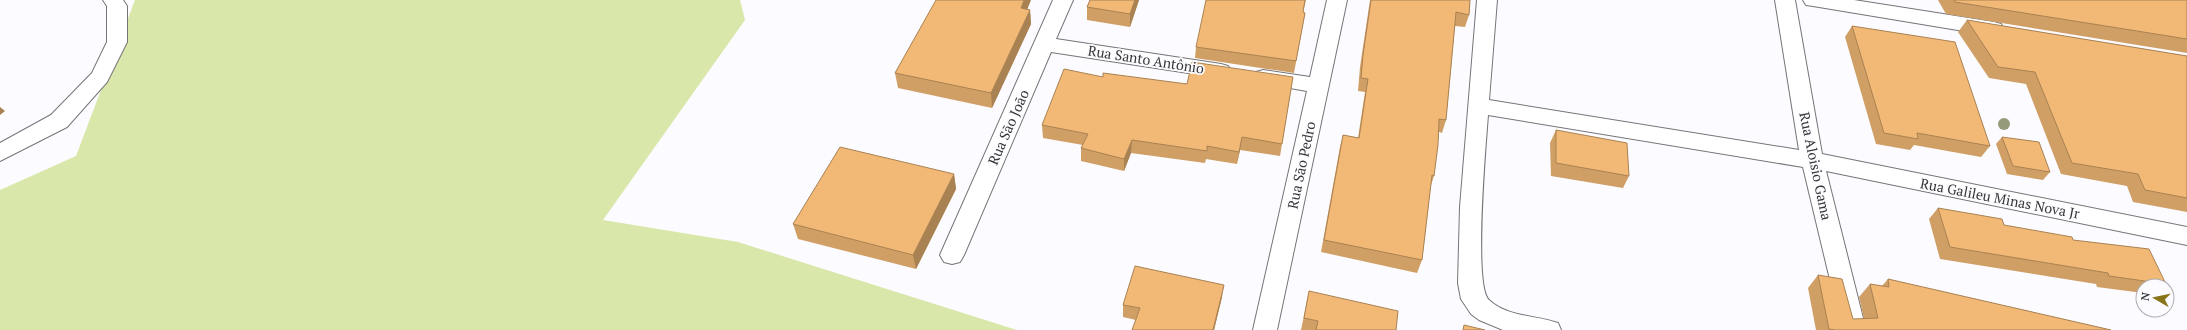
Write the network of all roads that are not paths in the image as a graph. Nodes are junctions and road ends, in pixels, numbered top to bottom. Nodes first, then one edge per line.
1 (113, 0) edge
2 (1063, 0) edge
3 (1337, 0) edge
4 (1487, 0) edge
5 (1786, 0) edge
6 (1813, 0) edge
7 (2016, 33) edge
8 (1044, 44) junction
9 (1319, 86) junction
10 (1479, 106) junction
11 (0, 153) edge
12 (1812, 160) junction
13 (2187, 236) edge
14 (952, 255) dead end
15 (1264, 330) edge
16 (1549, 330) edge
17 (1854, 330) edge

1 - 11 street
2 - 8 street, Rua São João
3 - 9 street, Rua São Pedro
4 - 10 street
5 - 12 street, Rua Aloisio Gama
6 - 7 street
8 - 9 street, Rua Santo Antônio
8 - 14 street, Rua São João
9 - 15 street, Rua São Pedro
10 - 12 street, Rua Galileu Minas Nova Jr
10 - 16 street
12 - 13 street, Rua Galileu Minas Nova Jr
12 - 17 street, Rua Aloisio Gama

